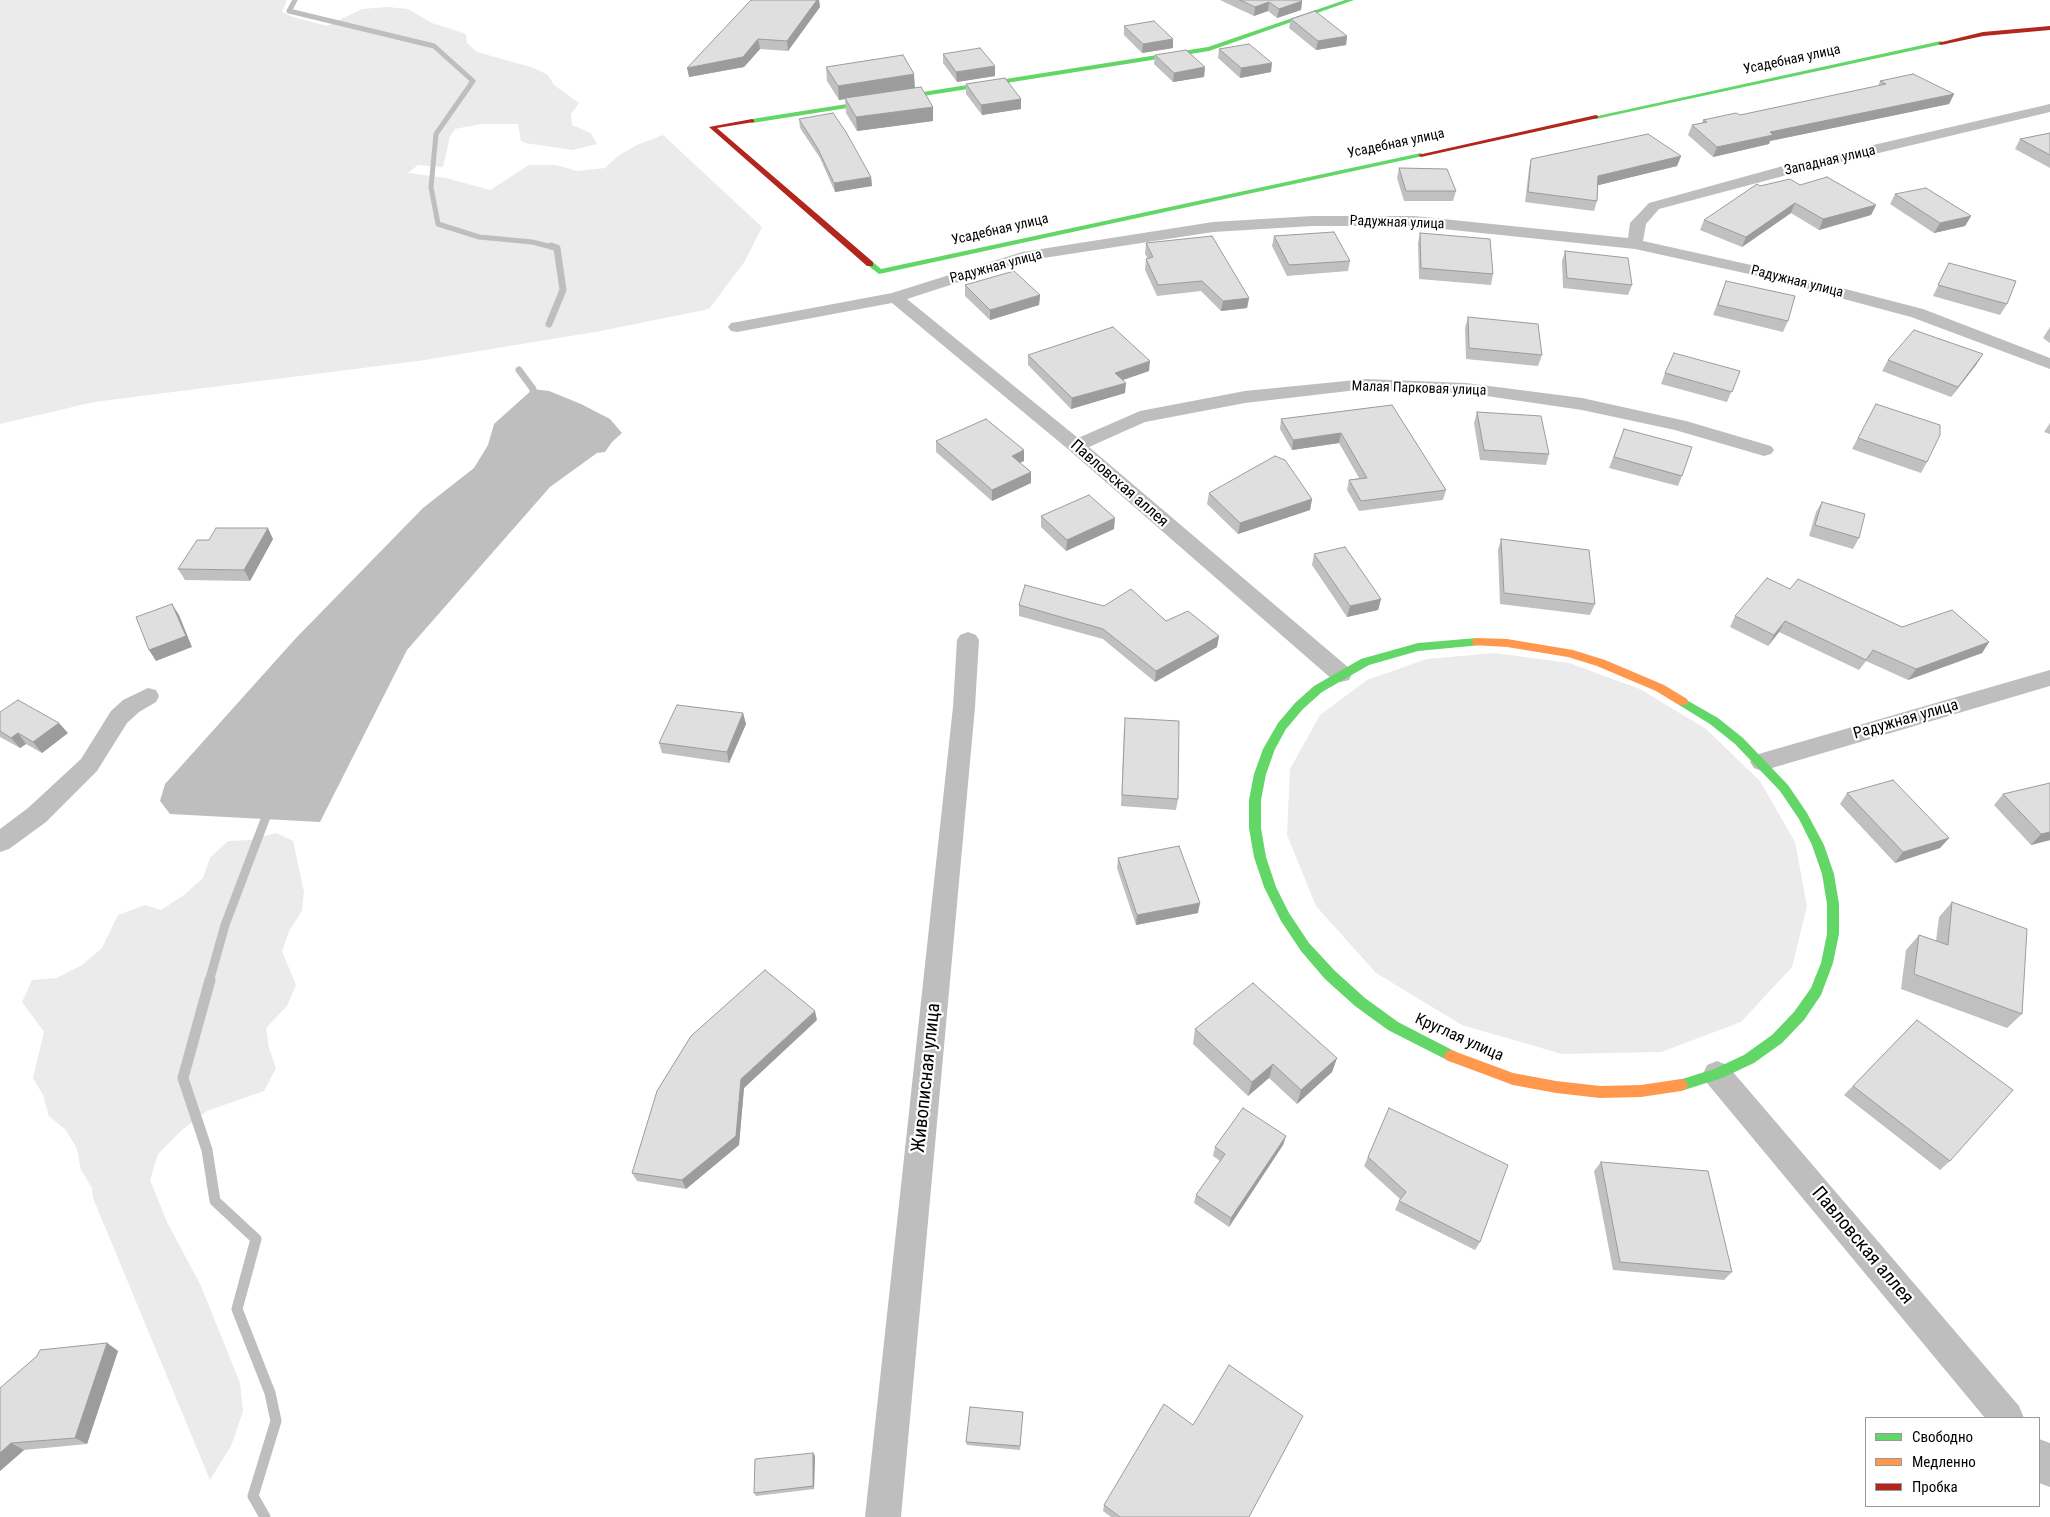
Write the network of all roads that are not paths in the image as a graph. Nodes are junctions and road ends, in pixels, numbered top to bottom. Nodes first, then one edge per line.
1 (1351, 0) edge
2 (2050, 28) edge
3 (2050, 108) edge
4 (1635, 244) junction
5 (895, 297) junction
6 (737, 328) dead end
7 (2050, 364) edge
8 (1076, 446) junction
9 (1764, 450) dead end
10 (968, 640) dead end
11 (1341, 674) junction
12 (2050, 678) edge
13 (148, 696) dead end
14 (1762, 762) junction
15 (0, 842) edge
16 (1717, 1074) junction
17 (2006, 1417) edge
18 (2040, 1457) edge
19 (2050, 1470) edge
20 (883, 1517) edge

1 - 2 street, Усадебная улица
3 - 4 street, Западная улица
4 - 5 street, Радужная улица
4 - 7 street, Радужная улица
5 - 6 street, Радужная улица
5 - 8 street, Павловская аллея
8 - 9 street, Малая Парковая улица
8 - 11 street, Павловская аллея
10 - 20 street, Живописная улица
11 - 14 street, Круглая улица
11 - 16 street, Круглая улица
12 - 14 street, Радужная улица
13 - 15 street
14 - 16 street, Круглая улица
16 - 17 street, Павловская аллея
18 - 19 street

